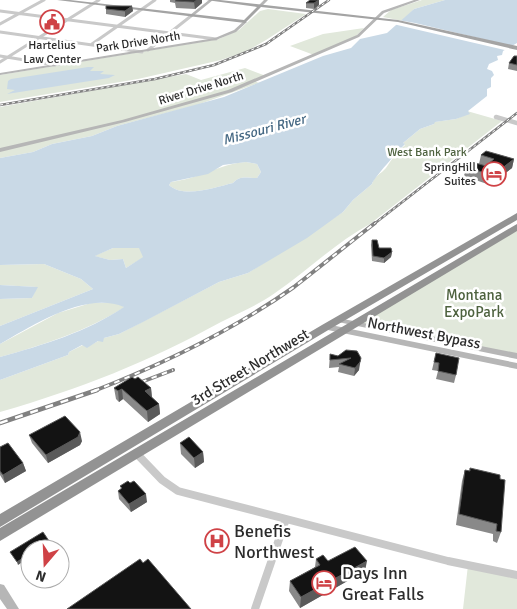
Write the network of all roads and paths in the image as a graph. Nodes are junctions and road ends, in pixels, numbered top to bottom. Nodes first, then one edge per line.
1 (44, 0) edge
2 (59, 0) edge
3 (99, 0) edge
4 (155, 0) edge
5 (210, 0) edge
6 (266, 0) edge
7 (418, 0) edge
8 (93, 4) junction
9 (260, 6) junction
10 (273, 8) junction
11 (141, 10) junction
12 (0, 11) edge
13 (254, 12) junction
14 (18, 14) junction
15 (191, 16) junction
16 (374, 19) junction
17 (67, 20) junction
18 (244, 22) junction
19 (0, 24) edge
20 (118, 26) junction
21 (0, 32) edge
22 (170, 33) junction
23 (39, 37) junction
24 (216, 39) junction
25 (92, 44) junction
26 (516, 49) edge
27 (148, 50) junction
28 (142, 52) junction
29 (0, 56) edge
30 (7, 57) junction
31 (0, 62) edge
32 (56, 65) junction
33 (0, 74) edge
34 (496, 117) dead end
35 (517, 123) edge
36 (0, 150) edge
37 (517, 216) edge
38 (517, 226) edge
39 (338, 320) junction
40 (357, 324) junction
41 (326, 327) junction
42 (343, 331) junction
43 (517, 356) edge
44 (517, 366) edge
45 (133, 449) junction
46 (286, 519) junction
47 (0, 521) edge
48 (0, 535) edge
49 (517, 575) edge
50 (0, 590) edge
51 (13, 609) edge
52 (255, 609) edge

1 - 14 street
2 - 8 main road
3 - 8 street
4 - 11 street
5 - 9 main road
5 - 15 main road
6 - 9 main road, Park Drive North
7 - 16 main road, River Drive North
8 - 11 main road
8 - 17 street
9 - 10 main road
9 - 13 main road, Park Drive North
9 - 16 main road
10 - 13 main road
10 - 16 main road
11 - 15 main road
11 - 20 street
12 - 14 street
13 - 18 main road, Park Drive North
14 - 17 street
14 - 19 street
15 - 18 main road
15 - 22 street
16 - 26 main road
16 - 36 main road, River Drive North
17 - 20 street
17 - 23 street
18 - 24 main road, Park Drive North
20 - 22 street
20 - 25 street
21 - 23 street
22 - 24 street
22 - 27 street
23 - 25 street
23 - 30 street
24 - 27 main road, Park Drive North
25 - 28 street
27 - 28 main road, Park Drive North
28 - 32 main road, Park Drive North
29 - 30 street
30 - 31 street
30 - 32 street
32 - 33 main road, Park Drive North
34 - 35 street
37 - 39 highway, 3rd Street Northwest
38 - 40 highway, 3rd Street Northwest
39 - 40 main road, Northwest Bypass
39 - 41 highway, 3rd Street Northwest
40 - 42 highway, 3rd Street Northwest
40 - 43 main road, Northwest Bypass
41 - 42 main road, Northwest Bypass
41 - 45 highway, 3rd Street Northwest
42 - 44 main road, Northwest Bypass
42 - 45 highway, 3rd Street Northwest
45 - 46 street
45 - 47 highway, 3rd Street Northwest
45 - 48 highway, 3rd Street Northwest
46 - 49 street
46 - 52 street
50 - 51 main road

